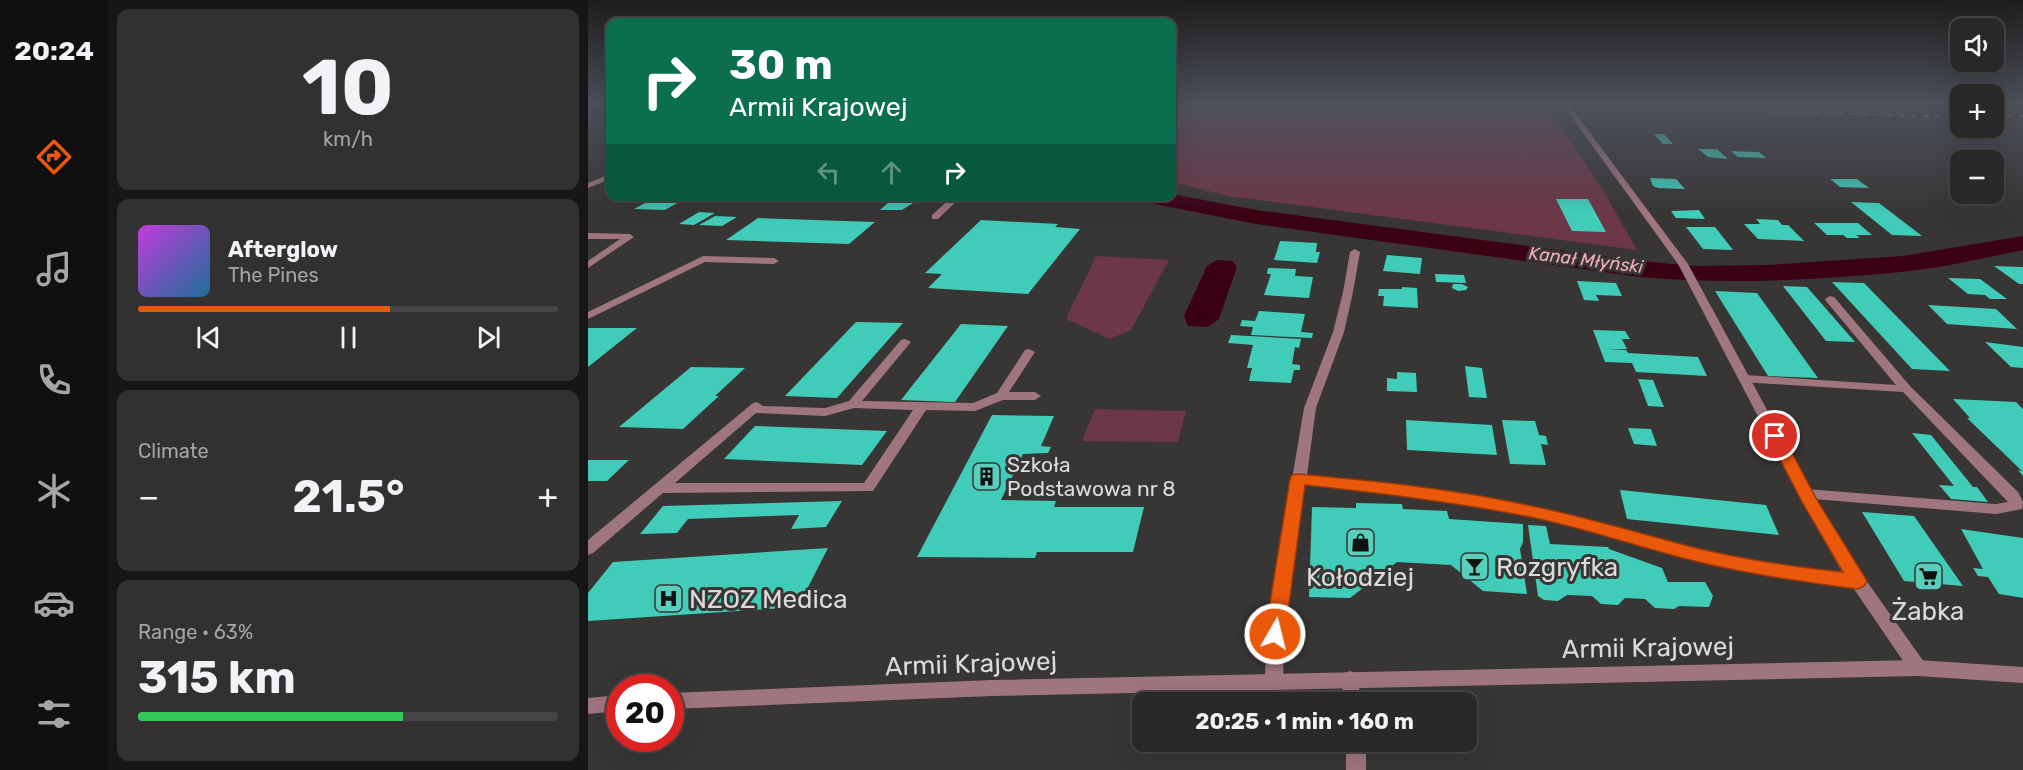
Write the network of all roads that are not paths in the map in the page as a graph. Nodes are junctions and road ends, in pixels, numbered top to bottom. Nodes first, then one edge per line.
1 (1592, 141) edge
2 (606, 178) edge
3 (588, 186) edge
4 (953, 201) edge
5 (935, 217) dead end
6 (588, 236) edge
7 (1355, 252) dead end
8 (774, 261) dead end
9 (588, 265) edge
10 (1830, 299) dead end
11 (588, 316) edge
12 (905, 342) dead end
13 (1029, 352) dead end
14 (1745, 379) junction
15 (1906, 389) junction
16 (1001, 396) junction
17 (1035, 396) dead end
18 (854, 404) junction
19 (922, 405) junction
20 (1298, 479) junction
21 (660, 488) junction
22 (1806, 494) junction
23 (588, 549) edge
24 (1858, 581) junction
25 (1918, 668) junction
26 (2023, 675) edge
27 (1350, 679) junction
28 (1274, 682) junction
29 (1352, 692) edge
30 (684, 700) edge
31 (606, 704) edge
32 (588, 706) edge
33 (1356, 752) edge
34 (1356, 770) edge

1 - 14 street
2 - 3 street
4 - 5 street
6 - 9 street
7 - 20 street
8 - 11 street
10 - 15 street
12 - 18 street
13 - 16 street
14 - 15 street
14 - 22 street
15 - 22 street
16 - 17 street
16 - 19 street
18 - 19 street
18 - 21 street
19 - 21 street
20 - 24 street
20 - 28 street
21 - 23 street
22 - 24 street
24 - 25 street
25 - 26 street, Armii Krajowej
25 - 27 street, Armii Krajowej
27 - 28 street, Armii Krajowej
27 - 29 street
28 - 30 street, Armii Krajowej
31 - 32 street
33 - 34 street

